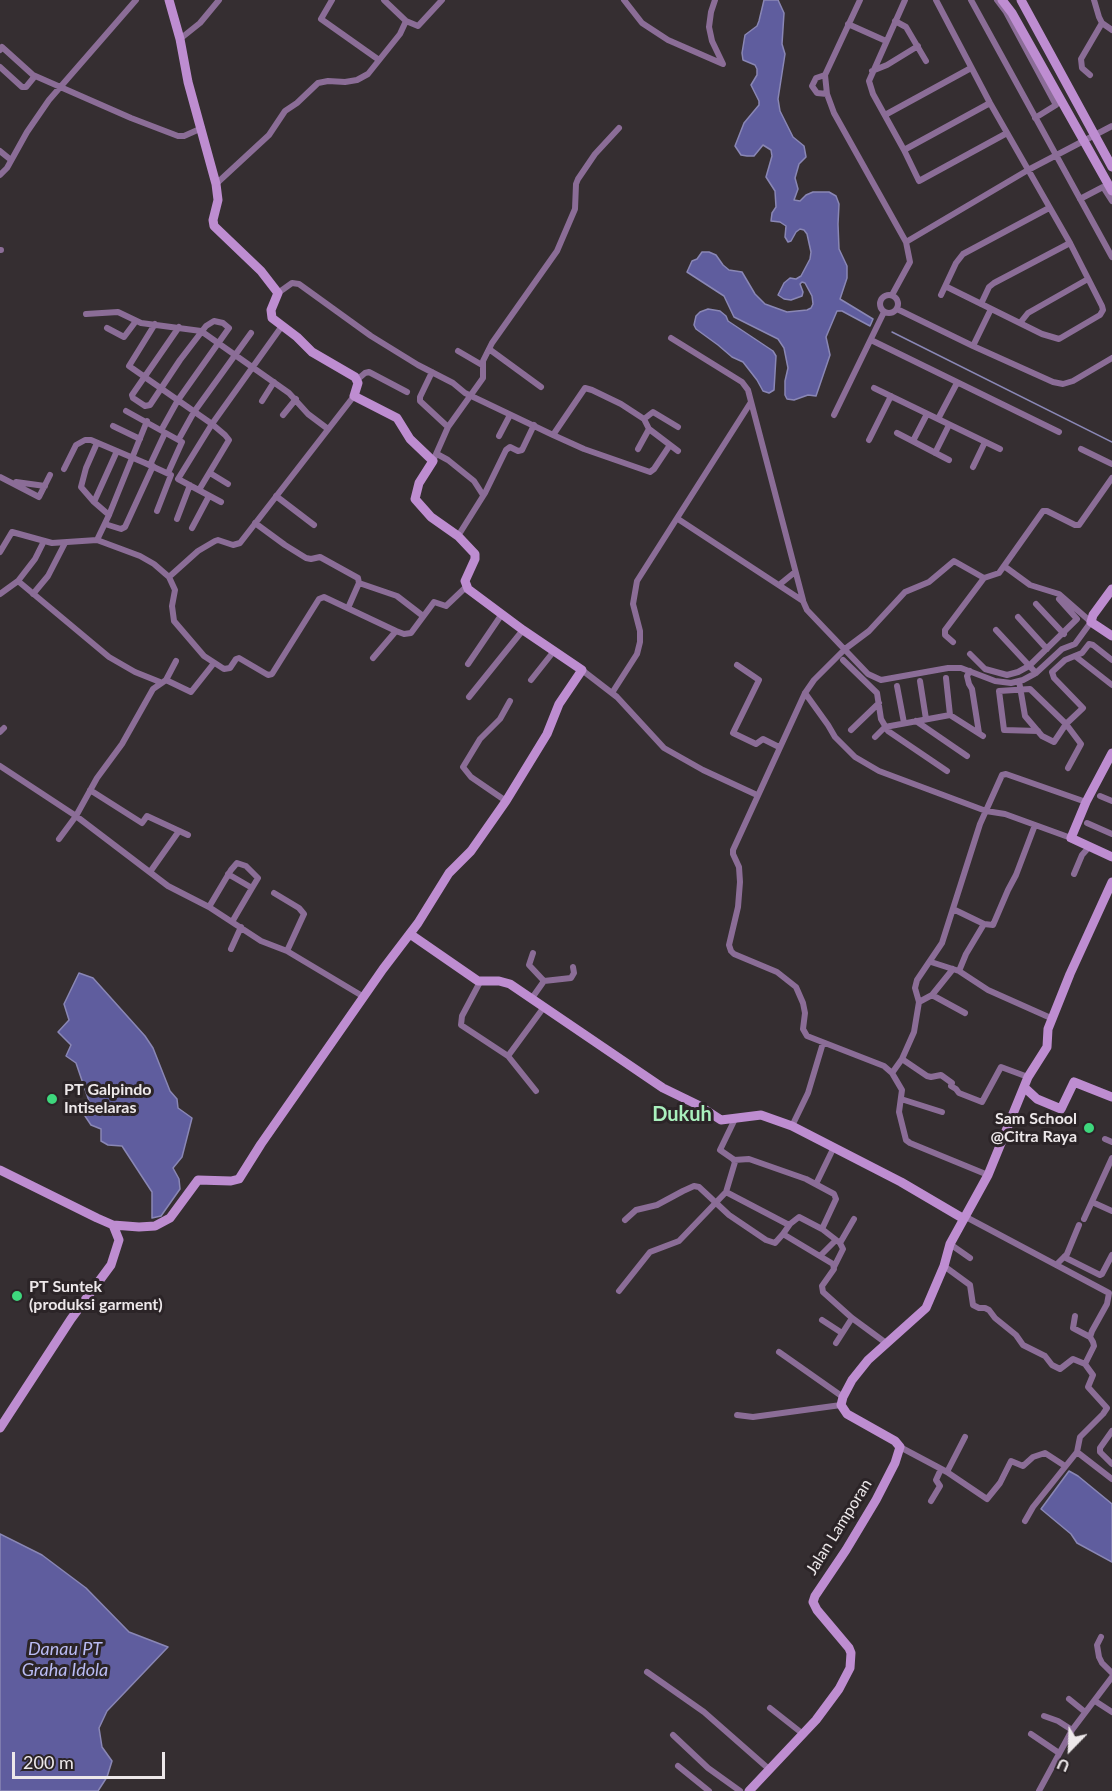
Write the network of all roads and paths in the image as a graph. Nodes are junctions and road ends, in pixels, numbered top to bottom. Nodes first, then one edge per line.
1 (136, 0) edge
2 (169, 0) edge
3 (219, 0) edge
4 (384, 0) edge
5 (442, 0) edge
6 (624, 0) edge
7 (715, 0) edge
8 (860, 0) edge
9 (905, 0) edge
10 (936, 0) edge
11 (972, 0) edge
12 (997, 0) edge
13 (1002, 0) edge
14 (1021, 0) edge
15 (1094, 0) edge
16 (330, 1) edge
17 (406, 21) junction
18 (895, 21) junction
19 (1102, 23) junction
20 (848, 24) junction
21 (1112, 30) edge
22 (180, 39) junction
23 (886, 41) junction
24 (918, 46) junction
25 (1, 47) edge
26 (379, 60) junction
27 (926, 61) dead end
28 (0, 67) edge
29 (971, 68) junction
30 (872, 71) junction
31 (825, 75) junction
32 (1090, 75) dead end
33 (35, 76) junction
34 (60, 86) junction
35 (827, 94) junction
36 (990, 103) junction
37 (885, 116) junction
38 (1035, 118) junction
39 (1112, 126) edge
40 (202, 128) junction
41 (619, 128) dead end
42 (1007, 133) junction
43 (1095, 134) junction
44 (1083, 141) junction
45 (904, 150) junction
46 (0, 151) edge
47 (1056, 156) junction
48 (11, 160) junction
49 (1112, 167) edge
50 (1028, 170) junction
51 (0, 175) edge
52 (216, 184) junction
53 (1112, 191) edge
54 (1080, 199) junction
55 (1112, 201) edge
56 (1049, 208) junction
57 (906, 242) junction
58 (1070, 243) junction
59 (1112, 257) edge
60 (1088, 279) junction
61 (946, 287) junction
62 (278, 293) junction
63 (892, 295) junction
64 (941, 295) dead end
65 (981, 304) junction
66 (897, 309) junction
67 (991, 309) junction
68 (885, 312) junction
69 (86, 314) dead end
70 (136, 321) junction
71 (1020, 323) junction
72 (155, 324) junction
73 (282, 326) junction
74 (179, 327) junction
75 (107, 328) dead end
76 (201, 331) junction
77 (251, 333) dead end
78 (671, 338) dead end
79 (871, 340) junction
80 (219, 344) junction
81 (973, 346) junction
82 (489, 349) junction
83 (458, 351) dead end
84 (235, 354) junction
85 (1112, 358) edge
86 (482, 364) junction
87 (252, 366) junction
88 (432, 372) junction
89 (144, 377) junction
90 (358, 380) junction
91 (274, 382) junction
92 (957, 382) junction
93 (541, 387) dead end
94 (161, 388) junction
95 (874, 388) dead end
96 (407, 392) dead end
97 (354, 396) junction
98 (469, 396) junction
99 (891, 396) junction
100 (296, 399) junction
101 (178, 400) junction
102 (262, 401) dead end
103 (751, 402) junction
104 (126, 411) dead end
105 (194, 412) junction
106 (927, 414) junction
107 (283, 415) dead end
108 (510, 415) junction
109 (834, 415) dead end
110 (644, 419) junction
111 (938, 419) junction
112 (147, 421) junction
113 (212, 424) junction
114 (534, 425) junction
115 (949, 425) junction
116 (113, 426) dead end
117 (448, 427) junction
118 (678, 427) dead end
119 (328, 429) junction
120 (650, 429) junction
121 (164, 430) junction
122 (1059, 432) dead end
123 (897, 433) dead end
124 (553, 435) junction
125 (499, 436) dead end
126 (180, 437) dead end
127 (140, 439) junction
128 (869, 440) dead end
129 (913, 441) junction
130 (97, 442) junction
131 (985, 442) junction
132 (670, 445) junction
133 (638, 449) dead end
134 (1000, 449) dead end
135 (1082, 449) dead end
136 (117, 451) junction
137 (678, 451) dead end
138 (935, 453) junction
139 (132, 457) junction
140 (435, 458) junction
141 (950, 460) dead end
142 (1112, 464) edge
143 (151, 466) junction
144 (972, 467) dead end
145 (64, 469) dead end
146 (168, 473) junction
147 (210, 473) junction
148 (50, 476) dead end
149 (0, 477) edge
150 (1112, 478) edge
151 (10, 482) junction
152 (228, 484) dead end
153 (190, 485) junction
154 (45, 486) junction
155 (199, 490) junction
156 (483, 495) junction
157 (209, 496) junction
158 (276, 496) junction
159 (94, 502) junction
160 (221, 502) dead end
161 (157, 511) dead end
162 (109, 515) junction
163 (177, 519) dead end
164 (678, 519) junction
165 (255, 523) junction
166 (105, 524) junction
167 (314, 525) dead end
168 (192, 528) dead end
169 (458, 536) junction
170 (97, 540) junction
171 (44, 541) junction
172 (65, 543) junction
173 (0, 552) edge
174 (1005, 566) junction
175 (795, 572) junction
176 (169, 577) junction
177 (984, 578) junction
178 (18, 581) junction
179 (359, 583) junction
180 (779, 585) junction
181 (466, 586) junction
182 (1112, 589) edge
183 (0, 594) edge
184 (33, 594) junction
185 (1059, 599) dead end
186 (803, 601) junction
187 (1036, 604) dead end
188 (348, 608) junction
189 (502, 614) junction
190 (423, 616) junction
191 (1018, 618) dead end
192 (1091, 622) junction
193 (523, 630) junction
194 (996, 630) dead end
195 (396, 631) junction
196 (1064, 633) junction
197 (1112, 636) edge
198 (953, 642) dead end
199 (845, 649) junction
200 (1047, 649) junction
201 (554, 651) junction
202 (970, 654) dead end
203 (1075, 656) junction
204 (373, 658) dead end
205 (843, 660) dead end
206 (1112, 660) edge
207 (176, 661) dead end
208 (214, 663) junction
209 (468, 664) dead end
210 (737, 665) dead end
211 (1029, 666) junction
212 (582, 670) junction
213 (972, 672) junction
214 (1036, 673) junction
215 (946, 678) dead end
216 (531, 680) dead end
217 (163, 681) junction
218 (920, 681) dead end
219 (1019, 681) junction
220 (897, 686) dead end
221 (1112, 686) edge
222 (1020, 689) junction
223 (612, 693) junction
224 (805, 693) junction
225 (469, 697) dead end
226 (510, 701) dead end
227 (879, 703) junction
228 (950, 715) junction
229 (926, 719) junction
230 (916, 721) junction
231 (904, 723) junction
232 (1066, 724) junction
233 (885, 727) junction
234 (851, 730) dead end
235 (1038, 731) junction
236 (875, 737) dead end
237 (779, 747) junction
238 (1112, 753) edge
239 (967, 756) dead end
240 (0, 766) edge
241 (1068, 768) dead end
242 (947, 771) dead end
243 (90, 790) junction
244 (757, 795) junction
245 (1100, 796) dead end
246 (506, 801) junction
247 (1112, 801) edge
248 (1086, 802) junction
249 (986, 811) junction
250 (76, 816) junction
251 (1087, 823) dead end
252 (1035, 825) junction
253 (179, 831) junction
254 (1112, 834) edge
255 (188, 835) dead end
256 (1071, 838) junction
257 (59, 839) dead end
258 (1090, 846) junction
259 (1112, 858) edge
260 (150, 872) junction
261 (228, 874) junction
262 (1074, 874) dead end
263 (1112, 882) edge
264 (252, 888) junction
265 (274, 893) dead end
266 (209, 907) junction
267 (953, 909) junction
268 (232, 922) junction
269 (984, 924) junction
270 (241, 927) junction
271 (410, 934) junction
272 (231, 949) dead end
273 (287, 951) junction
274 (533, 953) dead end
275 (931, 962) junction
276 (573, 967) dead end
277 (956, 970) junction
278 (544, 981) junction
279 (480, 982) junction
280 (932, 995) junction
281 (364, 996) junction
282 (532, 998) junction
283 (919, 1002) junction
284 (544, 1007) junction
285 (965, 1013) dead end
286 (1053, 1019) junction
287 (823, 1043) junction
288 (508, 1056) junction
289 (902, 1059) junction
290 (892, 1072) junction
291 (1028, 1077) junction
292 (1024, 1087) junction
293 (536, 1091) dead end
294 (1112, 1097) edge
295 (901, 1099) junction
296 (942, 1112) dead end
297 (735, 1119) junction
298 (792, 1126) junction
299 (834, 1147) junction
300 (1112, 1158) edge
301 (734, 1160) junction
302 (0, 1170) edge
303 (1108, 1174) edge
304 (987, 1175) junction
305 (816, 1184) junction
306 (726, 1192) junction
307 (1092, 1202) junction
308 (716, 1204) junction
309 (1112, 1211) edge
310 (965, 1218) junction
311 (854, 1219) dead end
312 (1084, 1219) dead end
313 (625, 1220) dead end
314 (113, 1225) junction
315 (789, 1225) junction
316 (1079, 1225) dead end
317 (822, 1229) junction
318 (783, 1234) junction
319 (838, 1242) junction
320 (950, 1244) junction
321 (820, 1256) junction
322 (1112, 1256) edge
323 (1064, 1257) junction
324 (970, 1258) dead end
325 (1056, 1265) junction
326 (944, 1266) junction
327 (834, 1267) junction
328 (619, 1291) dead end
329 (1111, 1294) edge
330 (1075, 1316) dead end
331 (852, 1318) junction
332 (822, 1320) dead end
333 (842, 1333) junction
334 (1090, 1337) junction
335 (836, 1343) dead end
336 (886, 1343) junction
337 (779, 1352) dead end
338 (1085, 1364) junction
339 (842, 1401) junction
340 (737, 1415) dead end
341 (0, 1428) edge
342 (1112, 1431) edge
343 (965, 1437) dead end
344 (900, 1447) junction
345 (1077, 1452) junction
346 (1112, 1464) edge
347 (1064, 1468) junction
348 (944, 1471) junction
349 (1112, 1479) edge
350 (931, 1501) dead end
351 (1025, 1521) dead end
352 (1101, 1637) dead end
353 (647, 1672) dead end
354 (1112, 1675) edge
355 (1069, 1699) dead end
356 (1095, 1701) junction
357 (770, 1708) dead end
358 (1086, 1712) junction
359 (1112, 1712) edge
360 (1044, 1716) dead end
361 (1072, 1730) junction
362 (803, 1734) junction
363 (1031, 1734) dead end
364 (673, 1735) dead end
365 (1059, 1753) junction
366 (678, 1766) dead end
367 (770, 1770) junction
368 (709, 1791) edge
369 (740, 1791) edge
370 (749, 1791) edge
371 (1039, 1791) edge

1 - 34 street
2 - 22 street
3 - 22 street
4 - 17 street
5 - 17 street
6 - 7 street
8 - 20 street
9 - 18 street
10 - 29 street
11 - 38 street
12 - 38 street
13 - 44 street
14 - 43 street
15 - 19 street
16 - 26 street
17 - 26 street
18 - 23 street
18 - 24 street
19 - 21 street
19 - 32 street
20 - 23 street
20 - 31 street
22 - 40 street
23 - 30 street
24 - 27 street
24 - 30 street
25 - 33 street
26 - 52 street
28 - 33 street
29 - 36 street
29 - 37 street
30 - 37 street
31 - 35 street
31 - 35 street
33 - 34 street
34 - 40 street
34 - 48 street
35 - 57 street
36 - 42 street
36 - 45 street
37 - 45 street
38 - 47 street
39 - 43 street
40 - 52 street
41 - 82 street
42 - 45 street
42 - 50 street
43 - 44 street
43 - 49 street
44 - 47 street
44 - 53 street
46 - 48 street
47 - 50 street
47 - 54 street
48 - 51 street
50 - 56 street
50 - 57 street
52 - 62 street
54 - 55 street
54 - 59 street
56 - 58 street
56 - 61 street
57 - 63 street
58 - 60 street
58 - 65 street
60 - 71 street
60 - 71 street
61 - 64 street
61 - 65 street
62 - 73 street
62 - 88 street
63 - 66 street
63 - 68 street
65 - 67 street
66 - 68 street
66 - 81 street
67 - 71 street
67 - 81 street
68 - 79 street
69 - 70 street
70 - 72 street
70 - 75 street
72 - 74 street
72 - 89 street
73 - 87 street
73 - 90 street
74 - 76 street
74 - 89 street
76 - 80 street
76 - 80 street
76 - 94 street
77 - 84 street
78 - 103 street
79 - 92 street
79 - 109 street
80 - 84 street
80 - 101 street
81 - 85 street
82 - 86 street
82 - 93 street
83 - 86 street
84 - 87 street
84 - 105 street
86 - 98 street
87 - 91 street
87 - 113 street
88 - 98 street
88 - 117 street
89 - 94 street
89 - 94 street
90 - 96 street
90 - 97 street
91 - 100 street
91 - 102 street
92 - 111 street
92 - 122 street
94 - 101 street
95 - 99 street
97 - 119 street
97 - 140 street
98 - 108 street
98 - 117 street
99 - 106 street
99 - 128 street
100 - 107 street
100 - 119 street
101 - 105 street
101 - 121 street
103 - 164 street
103 - 175 street
104 - 112 street
105 - 113 street
105 - 126 street
106 - 111 street
106 - 129 street
108 - 114 street
108 - 125 street
110 - 118 street
110 - 120 street
110 - 124 street
111 - 115 street
112 - 121 street
112 - 127 street
113 - 147 street
113 - 153 street
114 - 124 street
114 - 156 street
115 - 131 street
115 - 138 street
116 - 127 street
117 - 140 street
119 - 158 street
120 - 132 street
120 - 133 street
121 - 143 street
121 - 146 street
123 - 129 street
124 - 132 street
127 - 139 street
129 - 138 street
130 - 136 street
130 - 145 street
130 - 159 street
131 - 134 street
131 - 144 street
132 - 137 street
135 - 142 street
136 - 139 street
136 - 159 street
138 - 141 street
139 - 143 street
139 - 162 street
140 - 156 street
140 - 169 street
143 - 146 street
143 - 166 street
146 - 161 street
147 - 152 street
147 - 155 street
148 - 154 street
149 - 151 street
150 - 174 street
151 - 154 street
151 - 154 street
153 - 155 street
153 - 163 street
155 - 157 street
156 - 169 street
157 - 160 street
157 - 168 street
158 - 165 street
158 - 167 street
159 - 162 street
162 - 166 street
164 - 180 street
164 - 223 street
165 - 176 street
165 - 179 street
166 - 170 street
169 - 181 street
170 - 172 street
170 - 176 street
171 - 172 street
171 - 173 street
171 - 178 street
172 - 184 street
174 - 177 street
174 - 192 street
175 - 180 street
175 - 186 street
176 - 208 street
177 - 198 street
177 - 199 street
178 - 183 street
178 - 184 street
179 - 188 street
179 - 190 street
180 - 186 street
181 - 189 street
181 - 190 street
182 - 192 street
184 - 217 street
185 - 196 street
186 - 199 street
187 - 196 street
188 - 195 street
188 - 208 street
189 - 193 street
189 - 209 street
190 - 195 street
191 - 200 street
192 - 197 street
192 - 214 street
193 - 201 street
193 - 225 street
194 - 211 street
195 - 204 street
196 - 200 street
199 - 213 street
199 - 224 street
200 - 211 street
201 - 212 street
201 - 216 street
202 - 211 street
203 - 206 street
203 - 221 street
203 - 232 street
205 - 227 street
207 - 217 street
208 - 217 street
210 - 237 street
211 - 214 street
212 - 223 street
212 - 246 street
213 - 219 street
213 - 228 street
214 - 219 street
215 - 228 street
217 - 243 street
218 - 229 street
219 - 222 street
220 - 231 street
222 - 232 street
222 - 235 street
222 - 235 street
223 - 244 street
224 - 237 street
224 - 249 street
226 - 246 street
227 - 233 street
227 - 234 street
228 - 229 street
229 - 230 street
230 - 231 street
230 - 239 street
231 - 233 street
232 - 235 street
232 - 241 street
233 - 236 street
233 - 242 street
237 - 244 street
238 - 248 street
240 - 250 street
243 - 250 street
243 - 253 street
244 - 287 street
245 - 247 street
246 - 271 street
248 - 249 street
248 - 256 street
249 - 252 street
249 - 267 street
250 - 257 street
250 - 260 street
251 - 254 street
252 - 256 street
252 - 269 street
253 - 255 street
253 - 260 street
256 - 258 street
258 - 259 street
258 - 262 street
260 - 266 street
261 - 264 street
261 - 264 street
261 - 266 street
263 - 286 street
264 - 268 street
265 - 273 street
266 - 268 street
267 - 269 street
267 - 275 street
268 - 270 street
269 - 277 street
270 - 272 street
270 - 273 street
271 - 279 street
271 - 281 street
273 - 281 street
274 - 278 street
275 - 277 street
275 - 283 street
276 - 278 street
277 - 280 street
277 - 286 street
278 - 282 street
279 - 282 street
279 - 288 street
280 - 283 street
280 - 285 street
281 - 314 street
282 - 284 street
283 - 289 street
284 - 288 street
284 - 297 street
286 - 291 street
287 - 290 street
287 - 298 street
288 - 293 street
289 - 290 street
289 - 291 street
290 - 295 street
291 - 292 street
292 - 294 street
292 - 304 street
295 - 296 street
295 - 304 street
297 - 298 street
297 - 301 street
298 - 299 street
299 - 305 street
299 - 310 street
300 - 303 street
301 - 305 street
301 - 306 street
302 - 314 street
303 - 307 street
304 - 310 street
305 - 317 street
306 - 308 street
306 - 315 street
307 - 309 street
307 - 312 street
308 - 313 street
308 - 318 street
308 - 328 street
310 - 320 street
310 - 325 street
311 - 319 street
314 - 341 street
315 - 317 street
315 - 318 street
316 - 323 street
317 - 319 street
318 - 321 street
319 - 321 street
319 - 327 street
320 - 324 street
320 - 326 street
321 - 327 street
322 - 323 street
323 - 325 street
325 - 329 street
326 - 336 street
326 - 338 street
327 - 331 street
329 - 334 street
330 - 334 street
331 - 333 street
331 - 336 street
332 - 333 street
333 - 335 street
334 - 338 street
336 - 339 street
337 - 339 street
338 - 345 street
339 - 340 street
339 - 344 street
342 - 346 street
343 - 348 street
344 - 348 street
344 - 362 street, Jalan Lamporan
345 - 347 street
345 - 349 street
347 - 348 street
347 - 351 street
348 - 350 street
352 - 354 street
353 - 367 street
354 - 356 street
355 - 358 street
356 - 358 street
356 - 359 street
357 - 362 street
358 - 361 street
360 - 361 street
361 - 365 street
362 - 367 street, Jalan Lamporan
363 - 365 street
364 - 369 street
365 - 371 street
366 - 368 street
367 - 370 street, Jalan Lamporan

